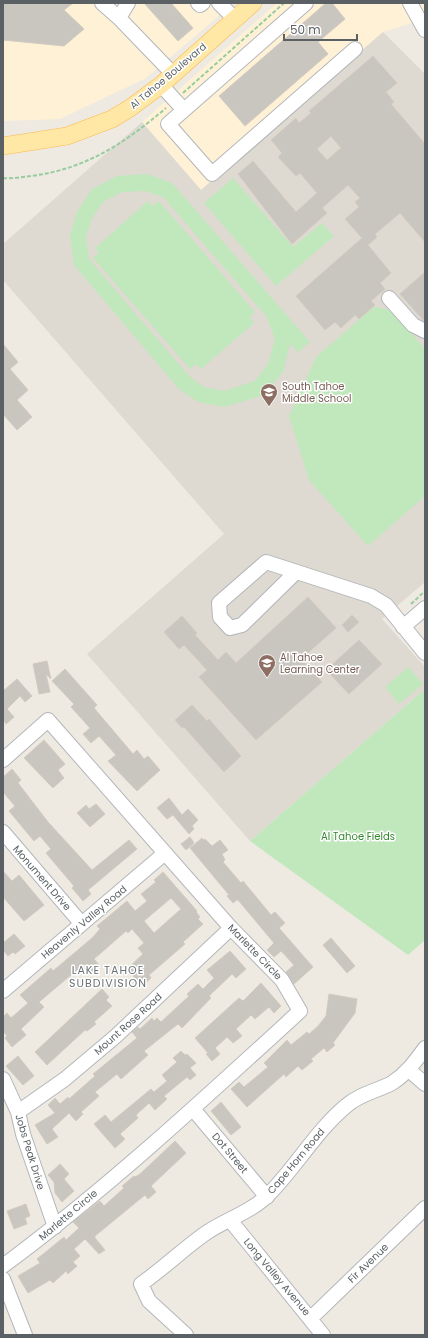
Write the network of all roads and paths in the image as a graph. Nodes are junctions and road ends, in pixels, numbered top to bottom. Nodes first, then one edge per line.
1 (102, 3) edge
2 (128, 3) edge
3 (219, 3) edge
4 (253, 3) edge
5 (306, 3) edge
6 (410, 3) edge
7 (119, 18) junction
8 (235, 19) junction
9 (425, 30) edge
10 (355, 49) dead end
11 (174, 74) junction
12 (160, 85) junction
13 (184, 110) junction
14 (3, 146) edge
15 (389, 298) dead end
16 (425, 331) edge
17 (296, 572) junction
18 (425, 608) edge
19 (403, 627) junction
20 (425, 653) edge
21 (3, 760) edge
22 (3, 832) edge
23 (164, 853) junction
24 (81, 923) junction
25 (232, 928) junction
26 (3, 991) edge
27 (425, 1048) edge
28 (409, 1070) junction
29 (3, 1079) edge
30 (425, 1084) edge
31 (193, 1109) junction
32 (18, 1112) junction
33 (267, 1196) junction
34 (425, 1208) edge
35 (230, 1220) junction
36 (55, 1227) junction
37 (3, 1266) edge
38 (3, 1279) edge
39 (310, 1318) junction
40 (25, 1335) edge
41 (186, 1335) edge
42 (323, 1335) edge

1 - 7 street
2 - 7 street
3 - 8 street
4 - 8 main road, Al Tahoe Boulevard
5 - 13 street
6 - 9 street
7 - 11 street
8 - 11 main road, Al Tahoe Boulevard
10 - 13 street
11 - 12 main road, Al Tahoe Boulevard
12 - 13 street
12 - 14 main road, Al Tahoe Boulevard
15 - 16 street
17 - 17 street
17 - 19 street
18 - 19 street
19 - 20 street
21 - 23 street, Marlette Circle
22 - 24 street, Monument Drive
23 - 24 street, Heavenly Valley Road
23 - 25 street, Marlette Circle
24 - 26 street, Heavenly Valley Road
25 - 31 street, Marlette Circle
25 - 32 street, Mount Rose Road
27 - 28 street, Cape Horn Road
28 - 30 street
28 - 33 street, Cape Horn Road
29 - 32 street, Jobs Peak Drive
31 - 33 street, Dot Street
31 - 36 street, Marlette Circle
32 - 36 street, Jobs Peak Drive
33 - 35 street, Cape Horn Road
34 - 39 street, Fir Avenue
35 - 39 street, Long Valley Avenue
35 - 41 street, Cape Horn Road
36 - 37 street, Marlette Circle
38 - 40 street
39 - 42 street, Long Valley Avenue

